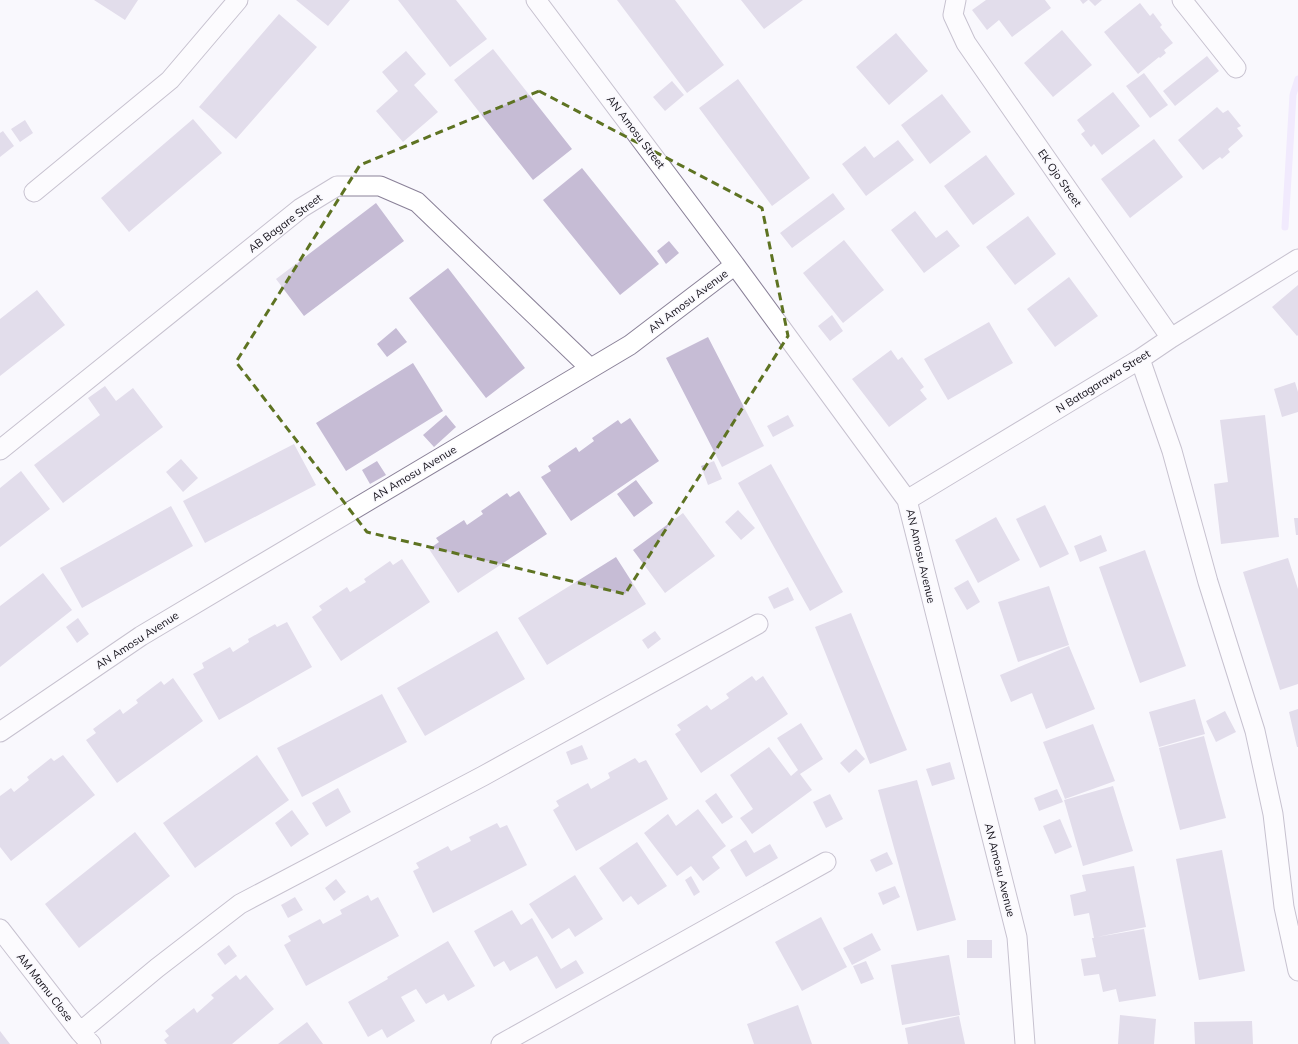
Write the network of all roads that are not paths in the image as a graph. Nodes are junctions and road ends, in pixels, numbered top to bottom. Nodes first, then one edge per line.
1 (238, 0) edge
2 (536, 0) edge
3 (1182, 0) edge
4 (955, 7) edge
5 (1236, 68) dead end
6 (34, 192) dead end
7 (1298, 260) edge
8 (735, 265) junction
9 (1171, 338) junction
10 (1140, 359) junction
11 (590, 368) junction
12 (0, 450) edge
13 (907, 500) junction
14 (758, 624) dead end
15 (0, 732) edge
16 (826, 862) dead end
17 (0, 929) edge
18 (1298, 971) edge
19 (85, 1038) edge
20 (500, 1044) edge
21 (1025, 1044) edge

1 - 6 street
2 - 8 street, AN Amosu Street
3 - 5 street
4 - 9 street, EK Ojo Street
7 - 9 street, N Batagarawa Street
8 - 11 street, AN Amosu Avenue
8 - 13 street, AN Amosu Avenue
9 - 10 street, N Batagarawa Street
10 - 13 street, N Batagarawa Street
10 - 18 street
11 - 12 street, AB Bagare Street
11 - 15 street, AN Amosu Avenue
13 - 21 street, AN Amosu Avenue
14 - 19 street
16 - 20 street
17 - 19 street, AM Mamu Close

